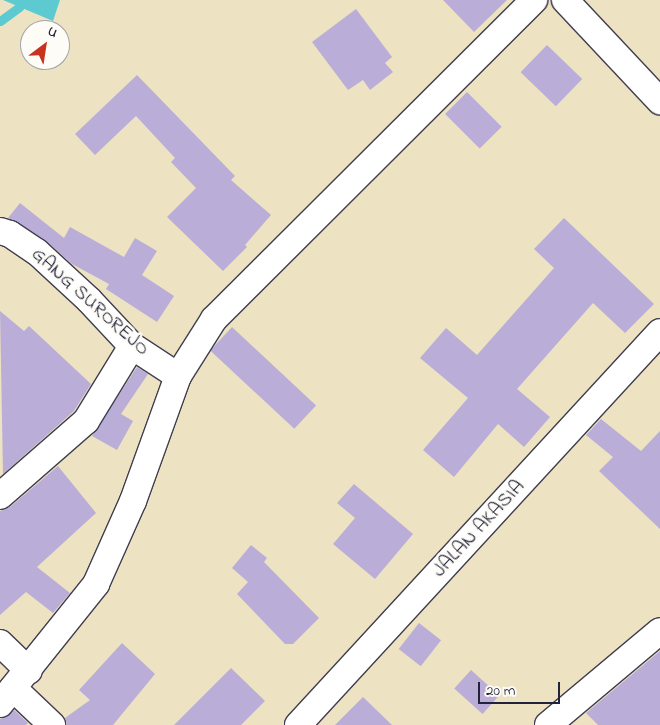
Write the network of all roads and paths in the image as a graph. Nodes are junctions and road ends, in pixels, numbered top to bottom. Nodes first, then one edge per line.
1 (534, 0) edge
2 (565, 0) edge
3 (660, 100) edge
4 (0, 231) edge
5 (660, 332) edge
6 (132, 346) junction
7 (178, 376) junction
8 (0, 496) edge
9 (660, 631) edge
10 (0, 643) edge
11 (14, 688) edge
12 (562, 721) edge
13 (52, 725) edge
14 (298, 725) edge

1 - 7 street
2 - 3 street
4 - 6 street, GANG SUROREJO
5 - 14 street, JALAN AKASIA
6 - 7 street, GANG SUROREJO
6 - 8 street
7 - 11 street
9 - 12 street
10 - 11 street
11 - 13 street

